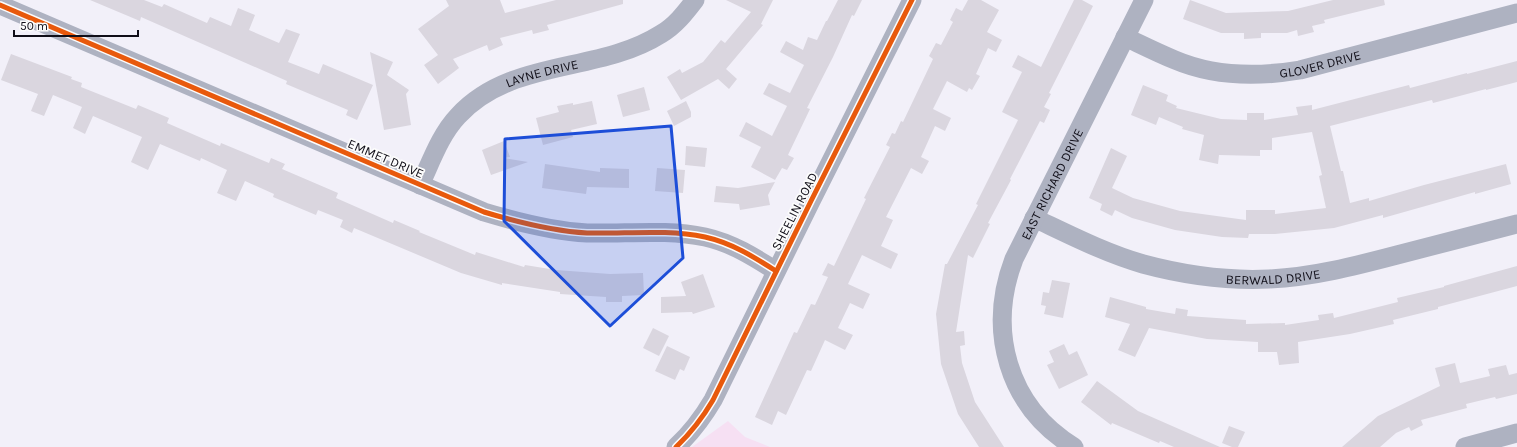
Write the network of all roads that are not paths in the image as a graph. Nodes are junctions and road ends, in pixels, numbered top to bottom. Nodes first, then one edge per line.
1 (695, 0) edge
2 (912, 0) edge
3 (1144, 0) edge
4 (0, 5) edge
5 (1517, 13) edge
6 (1125, 37) junction
7 (420, 185) junction
8 (1034, 218) junction
9 (1517, 224) edge
10 (776, 271) junction
11 (1517, 433) edge
12 (676, 447) edge
13 (1074, 447) edge
14 (1466, 447) edge

1 - 7 street, LAYNE DRIVE
2 - 10 street, SHEELIN ROAD
3 - 6 street, EAST RICHARD DRIVE
4 - 7 street, EMMET DRIVE
5 - 6 street, GLOVER DRIVE
6 - 8 street, EAST RICHARD DRIVE
7 - 10 street, EMMET DRIVE
8 - 9 street, BERWALD DRIVE
8 - 13 street, EAST RICHARD DRIVE
10 - 12 street, SHEELIN ROAD
11 - 14 street

